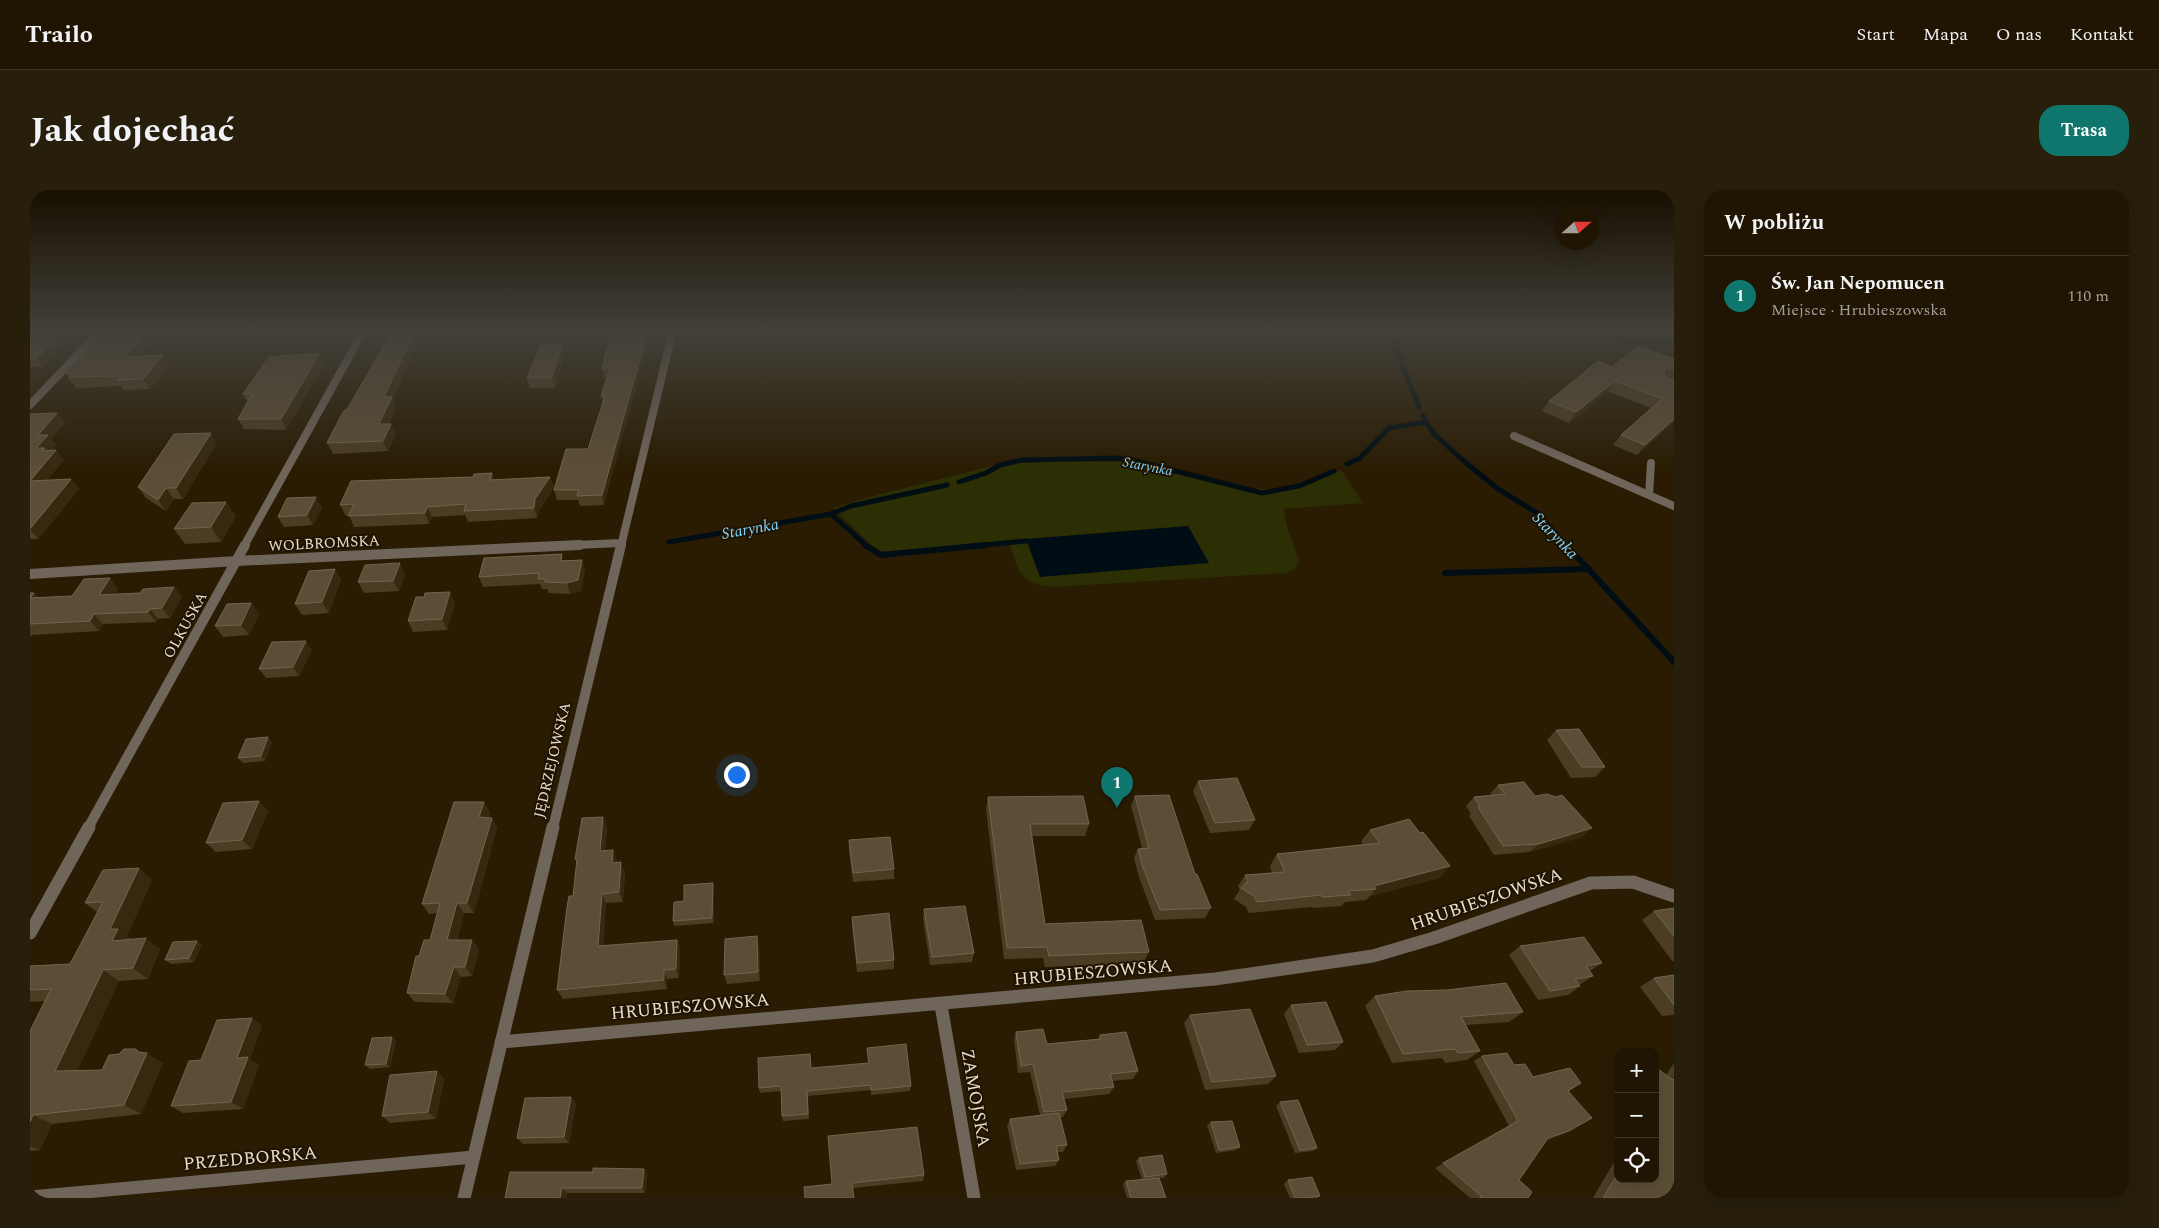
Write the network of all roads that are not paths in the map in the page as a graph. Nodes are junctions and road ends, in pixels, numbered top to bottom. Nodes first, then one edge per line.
1 (56, 377) edge
2 (338, 377) edge
3 (661, 377) edge
4 (30, 405) edge
5 (1514, 436) dead end
6 (1651, 464) dead end
7 (1649, 495) junction
8 (1674, 506) edge
9 (620, 543) junction
10 (237, 561) junction
11 (30, 574) edge
12 (1674, 896) edge
13 (30, 933) edge
14 (941, 1005) junction
15 (502, 1042) junction
16 (474, 1157) junction
17 (30, 1197) edge
18 (464, 1198) edge
19 (974, 1198) edge

1 - 4 street
2 - 10 street, OLKUSKA
3 - 9 street, JĘDRZEJOWSKA
5 - 7 street
6 - 7 street
7 - 8 street
9 - 10 street, WOLBROMSKA
9 - 15 street, JĘDRZEJOWSKA
10 - 11 street, WOLBROMSKA
10 - 13 street, OLKUSKA
12 - 14 street, HRUBIESZOWSKA
14 - 15 street, HRUBIESZOWSKA
14 - 19 street, ZAMOJSKA
15 - 16 street, JĘDRZEJOWSKA
16 - 17 street, PRZEDBORSKA
16 - 18 street, JĘDRZEJOWSKA

